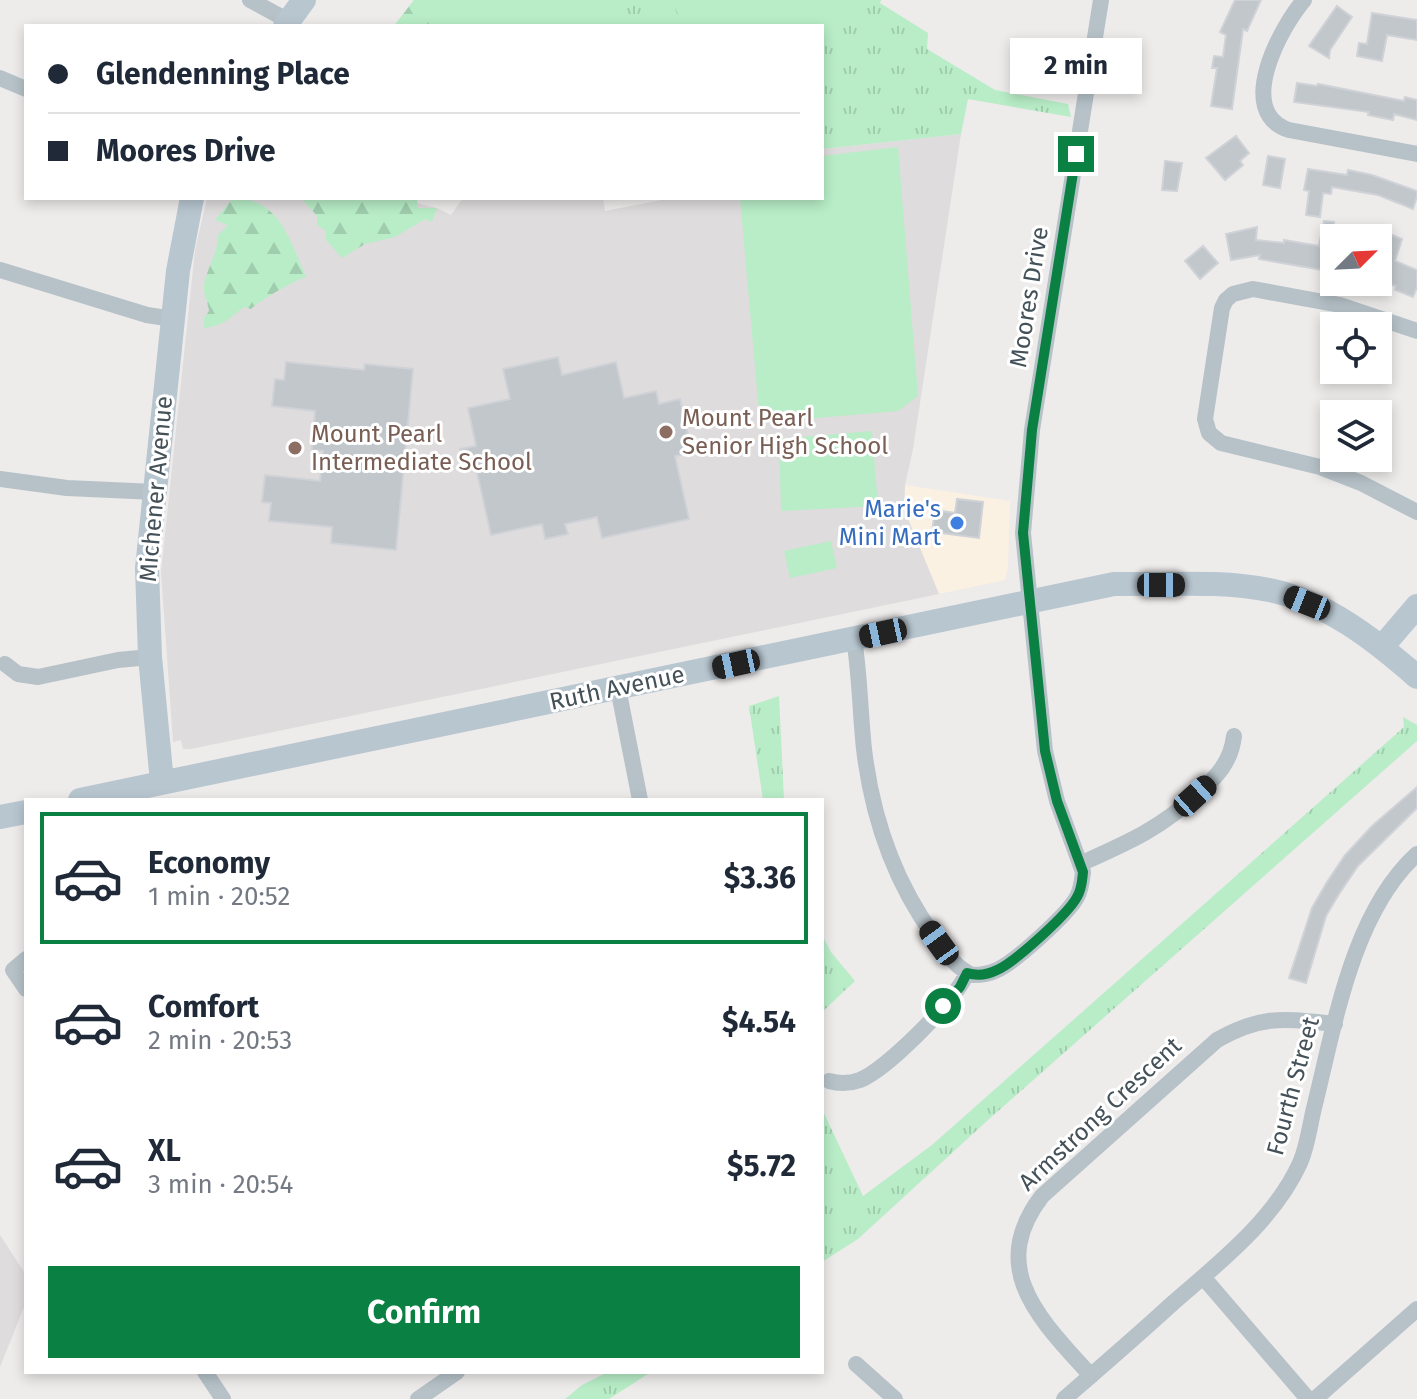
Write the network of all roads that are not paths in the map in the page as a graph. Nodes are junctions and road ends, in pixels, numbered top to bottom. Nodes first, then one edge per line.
1 (250, 0) edge
2 (304, 0) edge
3 (1101, 0) edge
4 (1304, 0) edge
5 (287, 23) edge
6 (0, 78) edge
7 (24, 88) edge
8 (1417, 154) edge
9 (192, 200) edge
10 (0, 270) edge
11 (173, 319) junction
12 (1417, 331) edge
13 (0, 479) edge
14 (155, 492) junction
15 (1417, 512) edge
16 (1029, 602) junction
17 (1417, 606) edge
18 (854, 639) junction
19 (1382, 647) junction
20 (150, 657) junction
21 (5, 664) dead end
22 (1417, 677) edge
23 (618, 688) junction
24 (1234, 736) dead end
25 (164, 791) edge
26 (99, 798) edge
27 (640, 798) edge
28 (24, 812) edge
29 (0, 817) edge
30 (1417, 854) edge
31 (1080, 864) junction
32 (13, 968) edge
33 (967, 973) junction
34 (24, 986) edge
35 (1335, 1024) junction
36 (829, 1081) dead end
37 (1203, 1277) junction
38 (1417, 1309) edge
39 (856, 1364) dead end
40 (206, 1374) edge
41 (454, 1374) edge
42 (1091, 1376) junction
43 (223, 1399) edge
44 (418, 1399) edge
45 (895, 1399) edge
46 (1064, 1399) edge
47 (1308, 1399) edge
48 (1315, 1399) edge

1 - 5 street
2 - 5 main road
3 - 16 street, Moores Drive
4 - 8 street
6 - 7 street
9 - 11 main road, Michener Avenue
10 - 11 street
11 - 14 main road, Michener Avenue
12 - 15 street
13 - 14 street
14 - 20 main road, Michener Avenue
16 - 18 main road, Ruth Avenue
16 - 19 main road, Ruth Avenue
16 - 31 street, Moores Drive
17 - 19 main road
18 - 23 main road, Ruth Avenue
18 - 33 street
19 - 22 main road, Ruth Avenue
20 - 21 street
20 - 25 main road, Michener Avenue
23 - 25 main road, Ruth Avenue
23 - 27 street
24 - 31 street
25 - 26 main road, Ruth Avenue
28 - 29 main road
30 - 35 street, Fourth Street
31 - 33 street
32 - 34 street
33 - 36 street
35 - 37 street, Fourth Street
35 - 42 street, Armstrong Crescent
37 - 42 street, Fourth Street
37 - 47 street
38 - 48 street
39 - 45 street
40 - 43 street
41 - 44 street
42 - 46 street, Fourth Street

